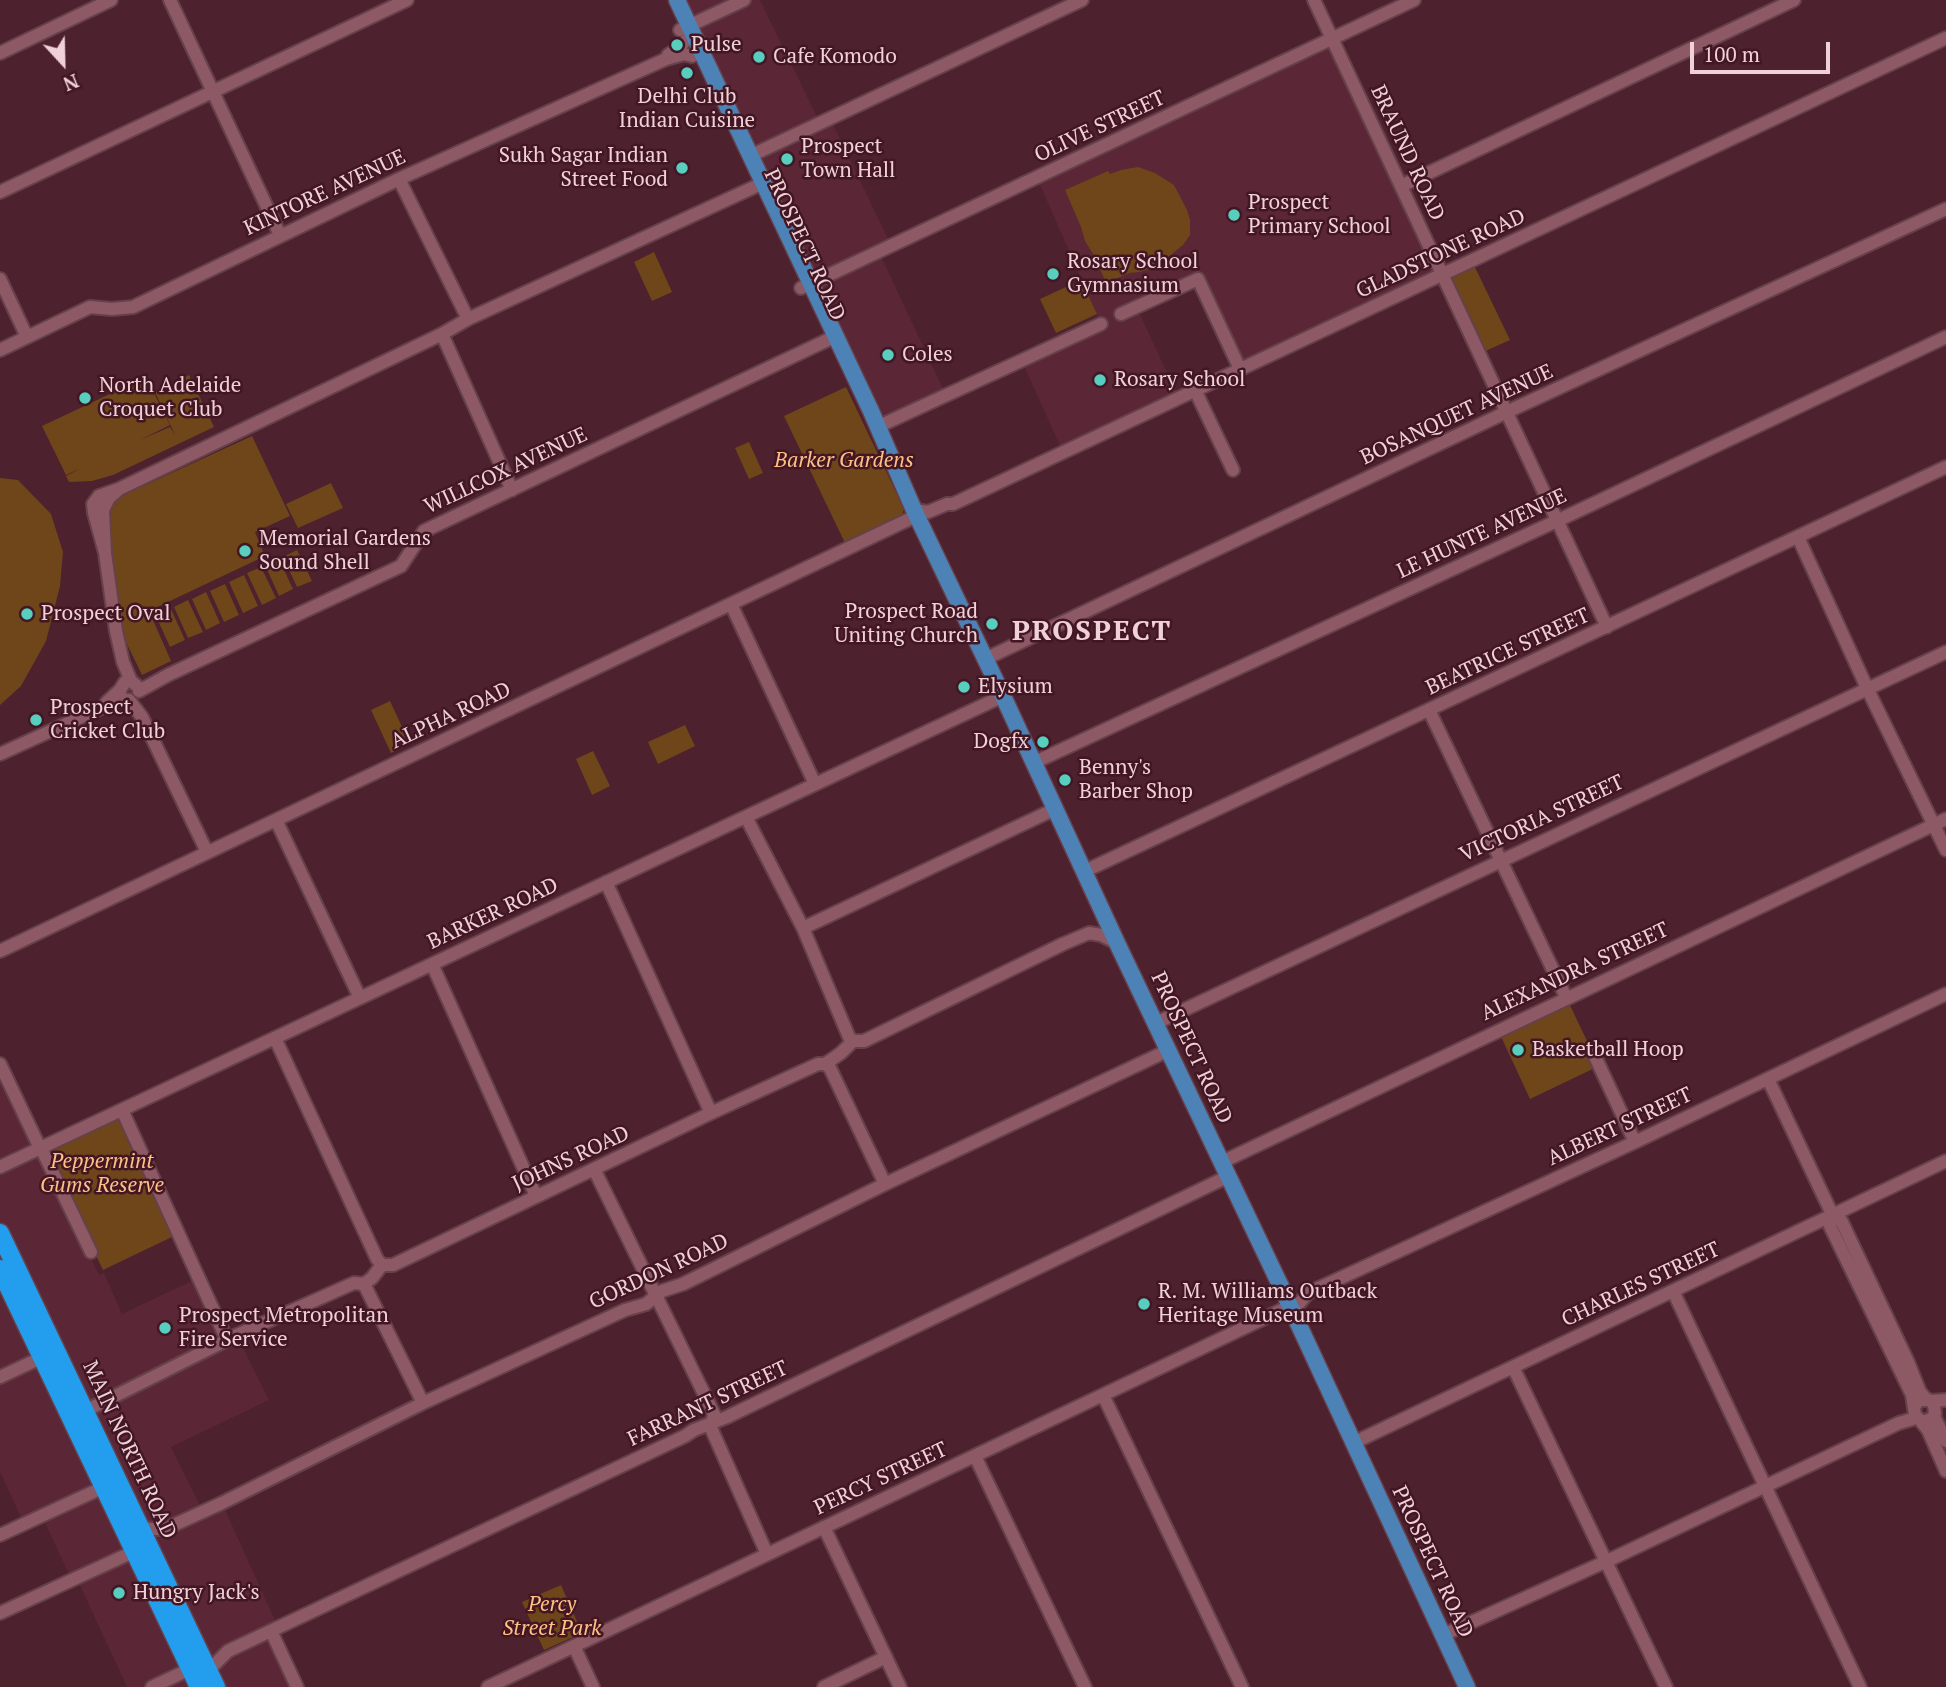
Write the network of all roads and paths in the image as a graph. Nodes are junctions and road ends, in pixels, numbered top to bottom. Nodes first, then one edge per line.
1 (111, 0) edge
2 (170, 0) edge
3 (407, 0) edge
4 (666, 0) edge
5 (677, 0) edge
6 (744, 0) edge
7 (1082, 0) edge
8 (1314, 0) edge
9 (1414, 0) edge
10 (1794, 0) edge
11 (97, 3) edge
12 (686, 38) junction
13 (1946, 38) edge
14 (1332, 39) junction
15 (0, 52) edge
16 (213, 92) junction
17 (750, 156) junction
18 (399, 179) junction
19 (759, 186) junction
20 (1401, 186) junction
21 (0, 192) edge
22 (1946, 209) edge
23 (281, 235) junction
24 (1442, 274) junction
25 (0, 279) edge
26 (806, 285) junction
27 (1121, 314) dead end
28 (468, 319) junction
29 (1101, 324) dead end
30 (442, 334) junction
31 (27, 337) junction
32 (1946, 337) edge
33 (831, 338) junction
34 (0, 351) edge
35 (1240, 369) junction
36 (1195, 390) junction
37 (1506, 412) junction
38 (877, 427) junction
39 (1946, 467) edge
40 (1233, 470) dead end
41 (512, 490) junction
42 (953, 504) junction
43 (919, 518) junction
44 (1557, 521) junction
45 (1798, 537) junction
46 (731, 604) junction
47 (1607, 627) junction
48 (1946, 652) edge
49 (985, 659) junction
50 (1867, 688) junction
51 (129, 691) junction
52 (1003, 696) junction
53 (1429, 710) junction
54 (0, 754) edge
55 (1033, 763) junction
56 (815, 784) junction
57 (1055, 808) junction
58 (746, 817) junction
59 (276, 820) junction
60 (1940, 821) edge
61 (1946, 850) edge
62 (207, 852) junction
63 (1500, 860) junction
64 (1085, 871) junction
65 (606, 883) junction
66 (1101, 907) junction
67 (803, 928) junction
68 (1089, 933) junction
69 (1117, 943) junction
70 (0, 951) edge
71 (432, 964) junction
72 (1946, 994) edge
73 (1566, 997) junction
74 (360, 998) junction
75 (1156, 1023) junction
76 (275, 1038) junction
77 (853, 1041) junction
78 (1591, 1048) dead end
79 (1169, 1050) junction
80 (0, 1064) edge
81 (825, 1064) junction
82 (1768, 1079) junction
83 (122, 1110) junction
84 (711, 1113) junction
85 (1635, 1142) junction
86 (41, 1148) junction
87 (1946, 1161) edge
88 (0, 1167) edge
89 (594, 1169) junction
90 (1225, 1169) junction
91 (885, 1184) junction
92 (536, 1196) junction
93 (1833, 1216) junction
94 (0, 1233) edge
95 (90, 1252) dead end
96 (382, 1265) junction
97 (0, 1269) edge
98 (364, 1284) junction
99 (1673, 1291) junction
100 (1308, 1293) junction
101 (657, 1296) junction
102 (1289, 1303) junction
103 (227, 1340) junction
104 (49, 1354) junction
105 (1513, 1367) junction
106 (0, 1377) edge
107 (1102, 1395) junction
108 (423, 1404) junction
109 (1928, 1408) edge
110 (78, 1415) junction
111 (713, 1422) junction
112 (1946, 1441) edge
113 (1353, 1443) junction
114 (975, 1456) junction
115 (1946, 1471) edge
116 (1765, 1486) junction
117 (104, 1487) junction
118 (139, 1525) junction
119 (824, 1527) junction
120 (165, 1529) junction
121 (0, 1535) edge
122 (143, 1550) junction
123 (767, 1554) junction
124 (1607, 1561) junction
125 (0, 1614) edge
126 (271, 1630) junction
127 (1443, 1635) junction
128 (575, 1646) junction
129 (228, 1651) junction
130 (886, 1657) junction
131 (202, 1670) edge
132 (152, 1687) edge
133 (297, 1687) edge
134 (488, 1687) edge
135 (593, 1687) edge
136 (824, 1687) edge
137 (900, 1687) edge
138 (1085, 1687) edge
139 (1242, 1687) edge
140 (1467, 1687) edge
141 (1666, 1687) edge
142 (1860, 1687) edge

1 - 11 street
2 - 16 street
3 - 16 street
4 - 12 main road, PROSPECT ROAD
5 - 12 main road, PROSPECT ROAD
6 - 12 street, KINTORE AVENUE
7 - 17 street
8 - 14 street, BRAUND ROAD
9 - 14 street, OLIVE STREET
10 - 20 street
11 - 15 street
12 - 17 main road, PROSPECT ROAD
12 - 18 street, KINTORE AVENUE
12 - 19 main road, PROSPECT ROAD
13 - 24 street, GLADSTONE ROAD
14 - 20 street, BRAUND ROAD
14 - 26 street, OLIVE STREET
16 - 21 street
16 - 23 street
17 - 19 main road, PROSPECT ROAD
18 - 23 street, KINTORE AVENUE
18 - 28 street
19 - 26 main road, PROSPECT ROAD
19 - 28 street
20 - 24 street, BRAUND ROAD
22 - 37 street, BOSANQUET AVENUE
23 - 31 street, KINTORE AVENUE
24 - 35 street, GLADSTONE ROAD
24 - 37 street, BRAUND ROAD
25 - 31 street
26 - 33 main road, PROSPECT ROAD
27 - 35 street
28 - 30 street
29 - 38 street
30 - 41 street
30 - 51 street
31 - 34 street, KINTORE AVENUE
32 - 44 street, LE HUNTE AVENUE
33 - 38 main road, PROSPECT ROAD
33 - 41 street, WILLCOX AVENUE
35 - 36 street, GLADSTONE ROAD
36 - 40 street
36 - 42 street, GLADSTONE ROAD
37 - 44 street, BRAUND ROAD
37 - 49 street, BOSANQUET AVENUE
38 - 43 main road, PROSPECT ROAD
39 - 45 street, BEATRICE STREET
41 - 51 street, WILLCOX AVENUE
42 - 43 street, GLADSTONE ROAD
42 - 43 street, GLADSTONE ROAD
43 - 46 street, ALPHA ROAD
43 - 49 main road, PROSPECT ROAD
44 - 47 street, BRAUND ROAD
44 - 55 street, LE HUNTE AVENUE
45 - 47 street, BEATRICE STREET
45 - 50 street
46 - 56 street
46 - 59 street, ALPHA ROAD
47 - 53 street, BEATRICE STREET
48 - 50 street, VICTORIA STREET
49 - 52 main road, PROSPECT ROAD
50 - 60 street
50 - 63 street, VICTORIA STREET
51 - 54 street, WILLCOX AVENUE
51 - 62 street
52 - 55 main road, PROSPECT ROAD
52 - 56 street, BARKER ROAD
53 - 63 street
53 - 64 street, BEATRICE STREET
55 - 57 main road, PROSPECT ROAD
56 - 58 street, BARKER ROAD
57 - 64 main road, PROSPECT ROAD
57 - 67 street
58 - 65 street, BARKER ROAD
58 - 67 street
59 - 62 street, ALPHA ROAD
59 - 74 street
60 - 61 street
60 - 73 street, ALEXANDRA STREET
62 - 70 street, ALPHA ROAD
63 - 73 street
63 - 75 street, VICTORIA STREET
64 - 66 main road, PROSPECT ROAD
65 - 71 street, BARKER ROAD
65 - 84 street
66 - 68 street
66 - 69 main road, PROSPECT ROAD
67 - 77 street
68 - 69 street
68 - 77 street, JOHNS ROAD
69 - 75 main road, PROSPECT ROAD
71 - 74 street, BARKER ROAD
71 - 92 street
72 - 82 street, ALBERT STREET
73 - 90 street, ALEXANDRA STREET
74 - 76 street, BARKER ROAD
75 - 79 main road, PROSPECT ROAD
76 - 83 street, BARKER ROAD
76 - 96 street
77 - 81 street, JOHNS ROAD
78 - 85 street
79 - 90 main road, PROSPECT ROAD
79 - 91 street, GORDON ROAD
80 - 86 street
81 - 84 street, JOHNS ROAD
81 - 91 street
82 - 85 street, ALBERT STREET
82 - 93 street
83 - 86 street, BARKER ROAD
83 - 103 street
84 - 89 street, JOHNS ROAD
85 - 100 street, ALBERT STREET
86 - 88 street, BARKER ROAD
86 - 95 street
87 - 93 street, CHARLES STREET
89 - 92 street, JOHNS ROAD
89 - 101 street
90 - 102 main road, PROSPECT ROAD
90 - 111 street, FARRANT STREET
91 - 101 street, GORDON ROAD
92 - 96 street, JOHNS ROAD
93 - 99 street, CHARLES STREET
93 - 109 street
94 - 104 highway, MAIN NORTH ROAD
96 - 98 street, JOHNS ROAD
97 - 104 highway, MAIN NORTH ROAD
98 - 103 street
98 - 108 street
99 - 105 street, CHARLES STREET
99 - 116 street
100 - 102 street, ALBERT STREET
100 - 102 street, ALBERT STREET
101 - 108 street, GORDON ROAD
101 - 111 street
102 - 107 street, PERCY STREET
102 - 113 main road, PROSPECT ROAD
103 - 110 street
104 - 106 street
104 - 110 highway, MAIN NORTH ROAD
105 - 113 street, CHARLES STREET
105 - 124 street
107 - 114 street, PERCY STREET
107 - 139 street
108 - 120 street, GORDON ROAD
109 - 112 street
109 - 115 street
109 - 116 street
110 - 117 highway, MAIN NORTH ROAD
110 - 118 highway, MAIN NORTH ROAD
111 - 123 street
111 - 126 street, FARRANT STREET
113 - 127 main road, PROSPECT ROAD
114 - 119 street, PERCY STREET
114 - 138 street
116 - 124 street
116 - 142 street
117 - 121 street
117 - 122 highway, MAIN NORTH ROAD
118 - 120 street
118 - 122 highway, MAIN NORTH ROAD
119 - 123 street, PERCY STREET
119 - 130 street
120 - 122 street, GORDON ROAD
122 - 125 street
122 - 131 highway, MAIN NORTH ROAD
122 - 131 highway, MAIN NORTH ROAD
123 - 128 street, PERCY STREET
124 - 127 street
124 - 141 street
126 - 129 street, FARRANT STREET
126 - 133 street
127 - 140 main road, PROSPECT ROAD
128 - 134 street, PERCY STREET
128 - 135 street
129 - 131 street, FARRANT STREET
129 - 131 street
130 - 136 street
130 - 137 street
131 - 132 street

